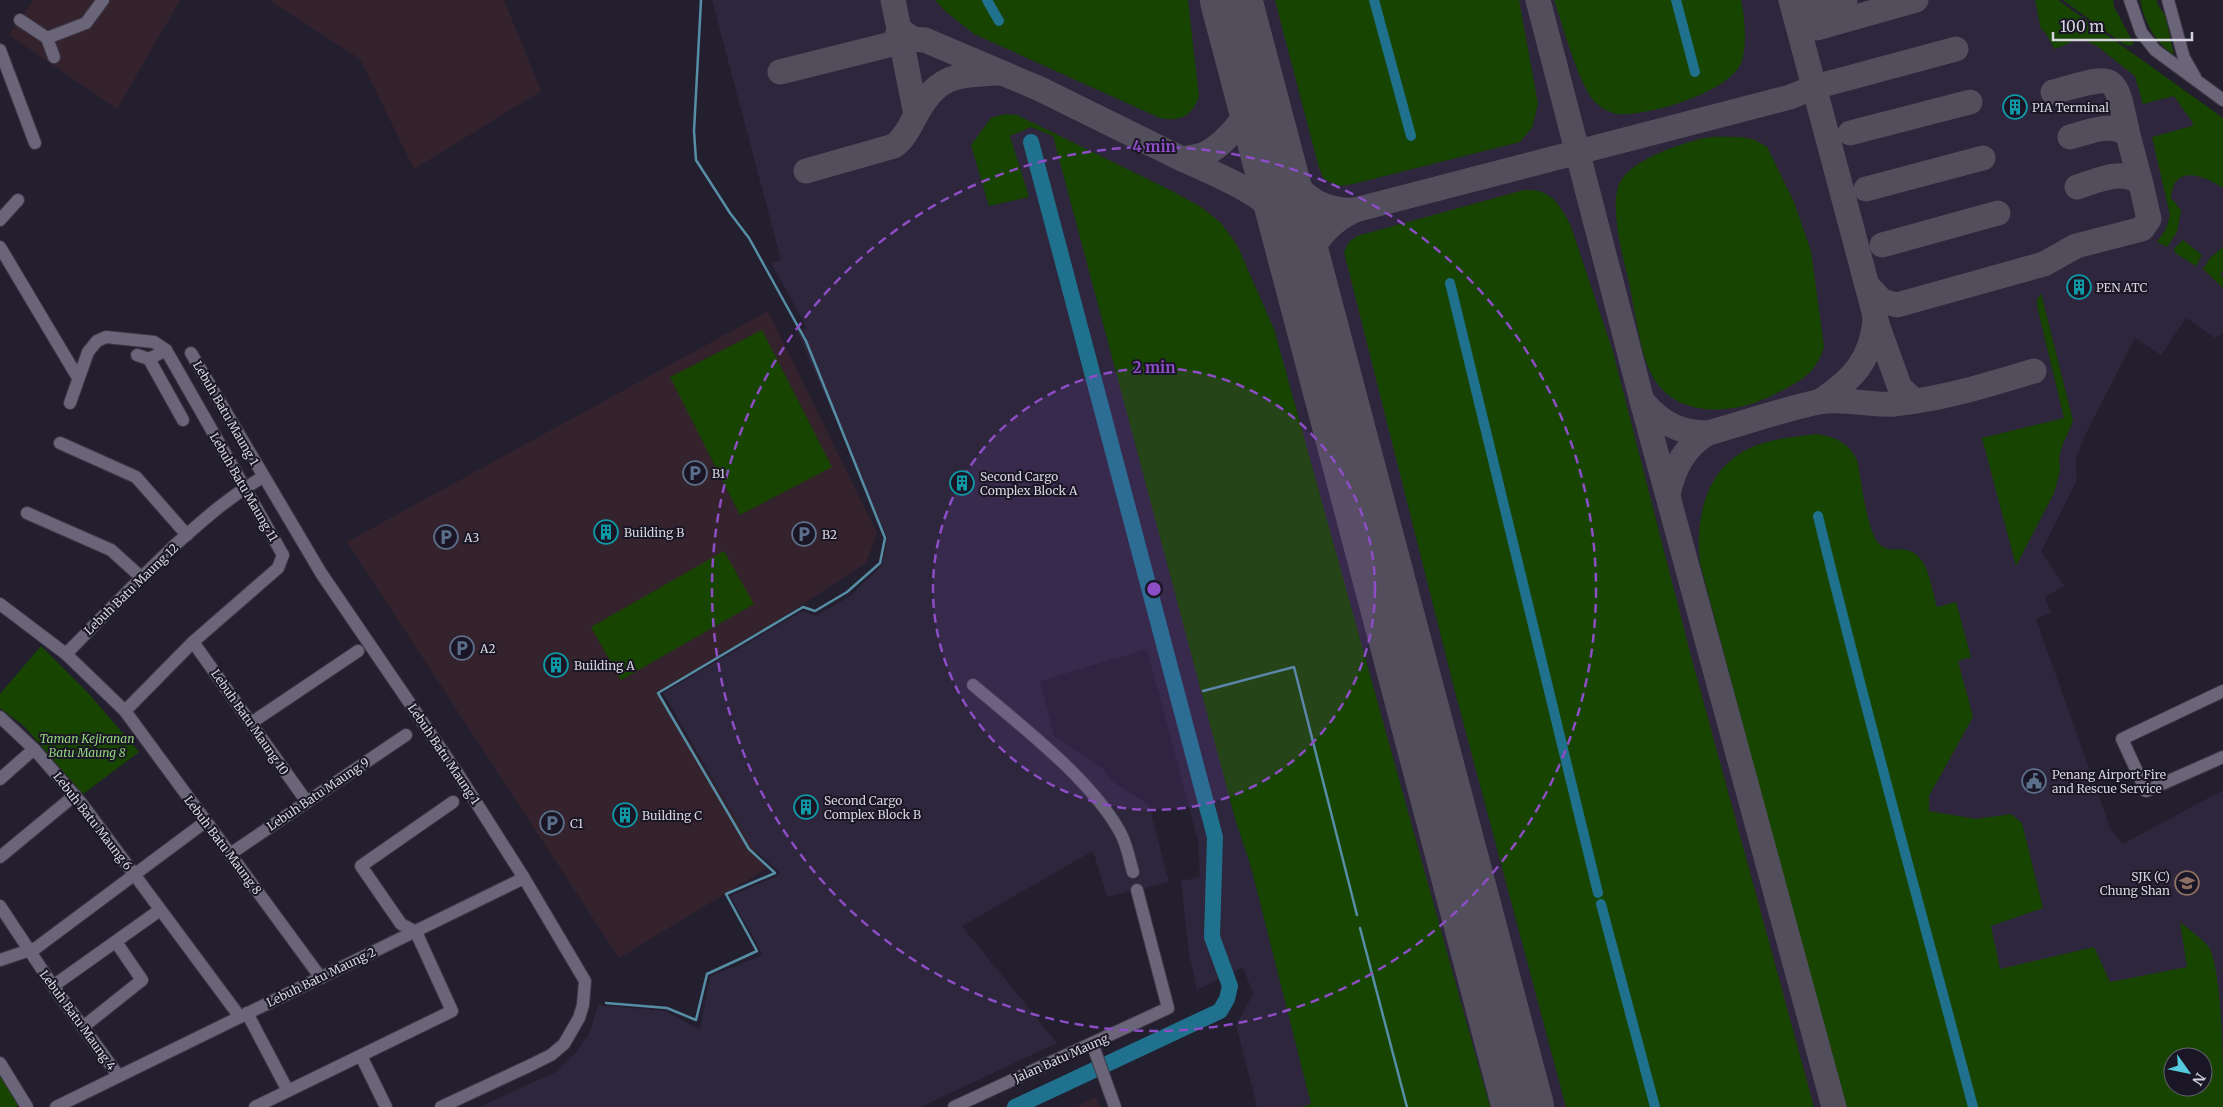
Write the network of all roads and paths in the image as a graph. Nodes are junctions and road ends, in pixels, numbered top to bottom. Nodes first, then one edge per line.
1 (103, 0) edge
2 (2130, 0) edge
3 (2168, 0) edge
4 (20, 20) dead end
5 (47, 38) junction
6 (0, 50) edge
7 (54, 57) dead end
8 (2180, 62) junction
9 (5, 77) edge
10 (2221, 98) edge
11 (35, 143) dead end
12 (18, 200) dead end
13 (0, 220) edge
14 (0, 247) edge
15 (166, 350) junction
16 (191, 353) dead end
17 (78, 378) junction
18 (70, 403) dead end
19 (183, 420) dead end
20 (60, 443) dead end
21 (263, 477) junction
22 (243, 488) junction
23 (27, 513) dead end
24 (187, 535) junction
25 (141, 577) junction
26 (0, 604) edge
27 (193, 642) junction
28 (358, 651) dead end
29 (66, 654) junction
30 (973, 685) dead end
31 (2223, 691) edge
32 (125, 711) junction
33 (0, 716) edge
34 (251, 723) junction
35 (406, 735) dead end
36 (34, 749) junction
37 (2223, 757) edge
38 (0, 779) edge
39 (75, 795) junction
40 (307, 802) junction
41 (453, 802) dead end
42 (205, 822) junction
43 (230, 854) junction
44 (0, 856) edge
45 (1133, 872) dead end
46 (135, 874) junction
47 (524, 878) junction
48 (1137, 890) dead end
49 (0, 906) edge
50 (160, 910) junction
51 (416, 932) junction
52 (116, 942) junction
53 (29, 951) junction
54 (0, 960) edge
55 (320, 978) junction
56 (53, 986) junction
57 (243, 1015) junction
58 (83, 1027) junction
59 (1093, 1044) junction
60 (361, 1056) junction
61 (0, 1063) edge
62 (118, 1075) junction
63 (288, 1091) junction
64 (27, 1107) edge
65 (56, 1107) edge
66 (255, 1107) edge
67 (386, 1107) edge
68 (441, 1107) edge
69 (954, 1107) edge
70 (1115, 1107) edge

1 - 5 street
2 - 8 street
3 - 8 street
4 - 5 street
5 - 7 street
6 - 9 street
8 - 10 street
9 - 11 street
12 - 13 street
14 - 17 street
15 - 17 street
15 - 19 street
15 - 22 street, Lebuh Batu Maung 11
16 - 21 street, Lebuh Batu Maung 1
17 - 18 street
20 - 24 street
21 - 22 street, Lebuh Batu Maung 12
21 - 47 street, Lebuh Batu Maung 1
22 - 24 street, Lebuh Batu Maung 12
22 - 27 street, Lebuh Batu Maung 11
23 - 25 street
24 - 25 street, Lebuh Batu Maung 12
25 - 29 street, Lebuh Batu Maung 12
26 - 29 street
27 - 32 street, Lebuh Batu Maung 11
27 - 34 street, Lebuh Batu Maung 10
28 - 34 street
29 - 32 street
30 - 45 street
31 - 37 street
32 - 42 street, Lebuh Batu Maung 8
33 - 36 street, Lebuh Batu Maung 6
34 - 40 street, Lebuh Batu Maung 10
35 - 40 street, Lebuh Batu Maung 9
36 - 38 street
36 - 39 street, Lebuh Batu Maung 6
39 - 44 street
39 - 46 street, Lebuh Batu Maung 6
40 - 43 street, Lebuh Batu Maung 9
41 - 51 street
42 - 43 street, Lebuh Batu Maung 8
42 - 46 street
43 - 55 street, Lebuh Batu Maung 8
46 - 50 street, Lebuh Batu Maung 6
46 - 53 street
47 - 51 street, Lebuh Batu Maung 2
47 - 68 street, Lebuh Batu Maung 1
48 - 59 street, Jalan Batu Maung
49 - 53 street, Lebuh Batu Maung 4
50 - 52 street
50 - 57 street, Lebuh Batu Maung 6
51 - 55 street, Lebuh Batu Maung 2
51 - 60 street
52 - 56 street
52 - 58 street
53 - 54 street
53 - 56 street, Lebuh Batu Maung 4
55 - 57 street, Lebuh Batu Maung 2
56 - 58 street, Lebuh Batu Maung 4
57 - 62 street, Lebuh Batu Maung 2
57 - 63 street, Lebuh Batu Maung 6
58 - 62 street, Lebuh Batu Maung 4
59 - 69 street, Jalan Batu Maung
59 - 70 street
60 - 63 street
60 - 67 street
61 - 64 street
62 - 65 street, Lebuh Batu Maung 4
63 - 66 street

